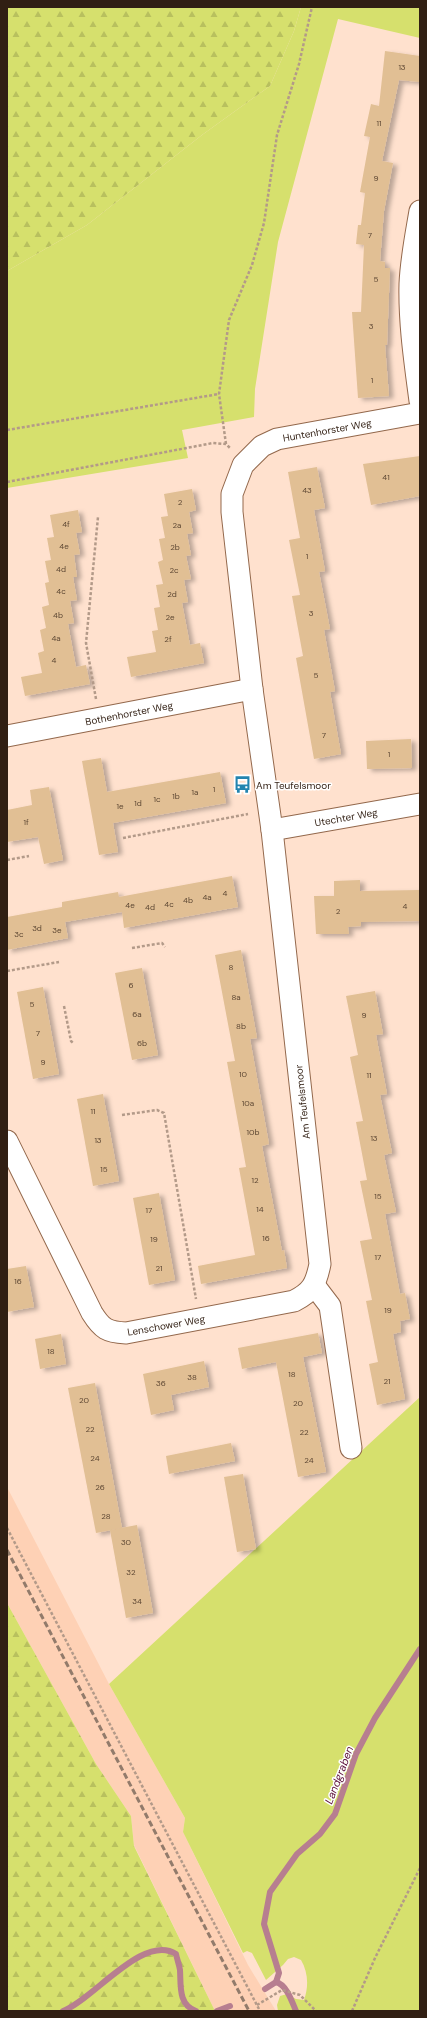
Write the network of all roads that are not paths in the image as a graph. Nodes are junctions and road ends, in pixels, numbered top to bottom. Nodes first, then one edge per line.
1 (420, 211) edge
2 (420, 401) edge
3 (420, 413) edge
4 (243, 465) joint
5 (252, 689) junction
6 (7, 736) edge
7 (420, 804) edge
8 (272, 830) junction
9 (7, 1141) edge
10 (314, 1285) junction
11 (351, 1448) dead end

1 - 2 street
3 - 4 street, Huntenhorster Weg
4 - 5 street, Am Teufelsmoor
5 - 6 street, Bothenhorster Weg
5 - 8 street, Am Teufelsmoor
7 - 8 street, Utechter Weg
8 - 10 street, Am Teufelsmoor
9 - 10 street, Lenschower Weg
10 - 11 street

